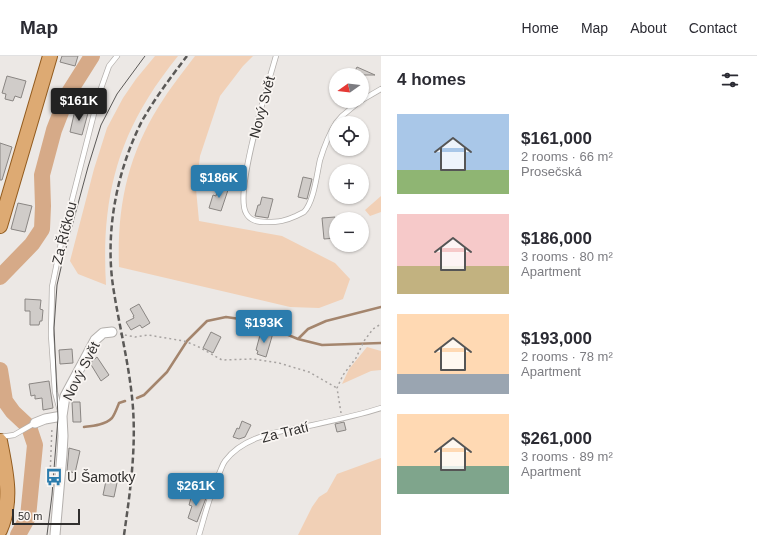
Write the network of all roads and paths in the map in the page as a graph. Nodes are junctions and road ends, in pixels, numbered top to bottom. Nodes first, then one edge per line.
1 (50, 56) edge
2 (117, 56) edge
3 (276, 56) edge
4 (381, 89) edge
5 (369, 96) edge
6 (352, 108) edge
7 (342, 116) edge
8 (329, 136) edge
9 (0, 226) edge
10 (381, 324) edge
11 (112, 332) joint
12 (337, 388) junction
13 (381, 408) edge
14 (62, 416) junction
15 (52, 418) junction
16 (341, 419) junction
17 (35, 423) joint
18 (0, 437) edge
19 (0, 441) edge
20 (51, 479) dead end
21 (0, 530) edge
22 (55, 535) edge
23 (199, 535) edge

1 - 9 main road
2 - 14 lane, Za Říčkou
3 - 8 lane, Nový Svět
4 - 5 lane, Nový Svět
6 - 7 lane, Nový Svět
10 - 12 path
11 - 12 path
11 - 14 street, Nový Svět
12 - 16 path
13 - 16 lane, Za Tratí
14 - 15 street, Nový Svět
14 - 22 street
15 - 17 street, Nový Svět
15 - 20 path
16 - 23 lane, Za Tratí
17 - 18 lane
19 - 21 main road

